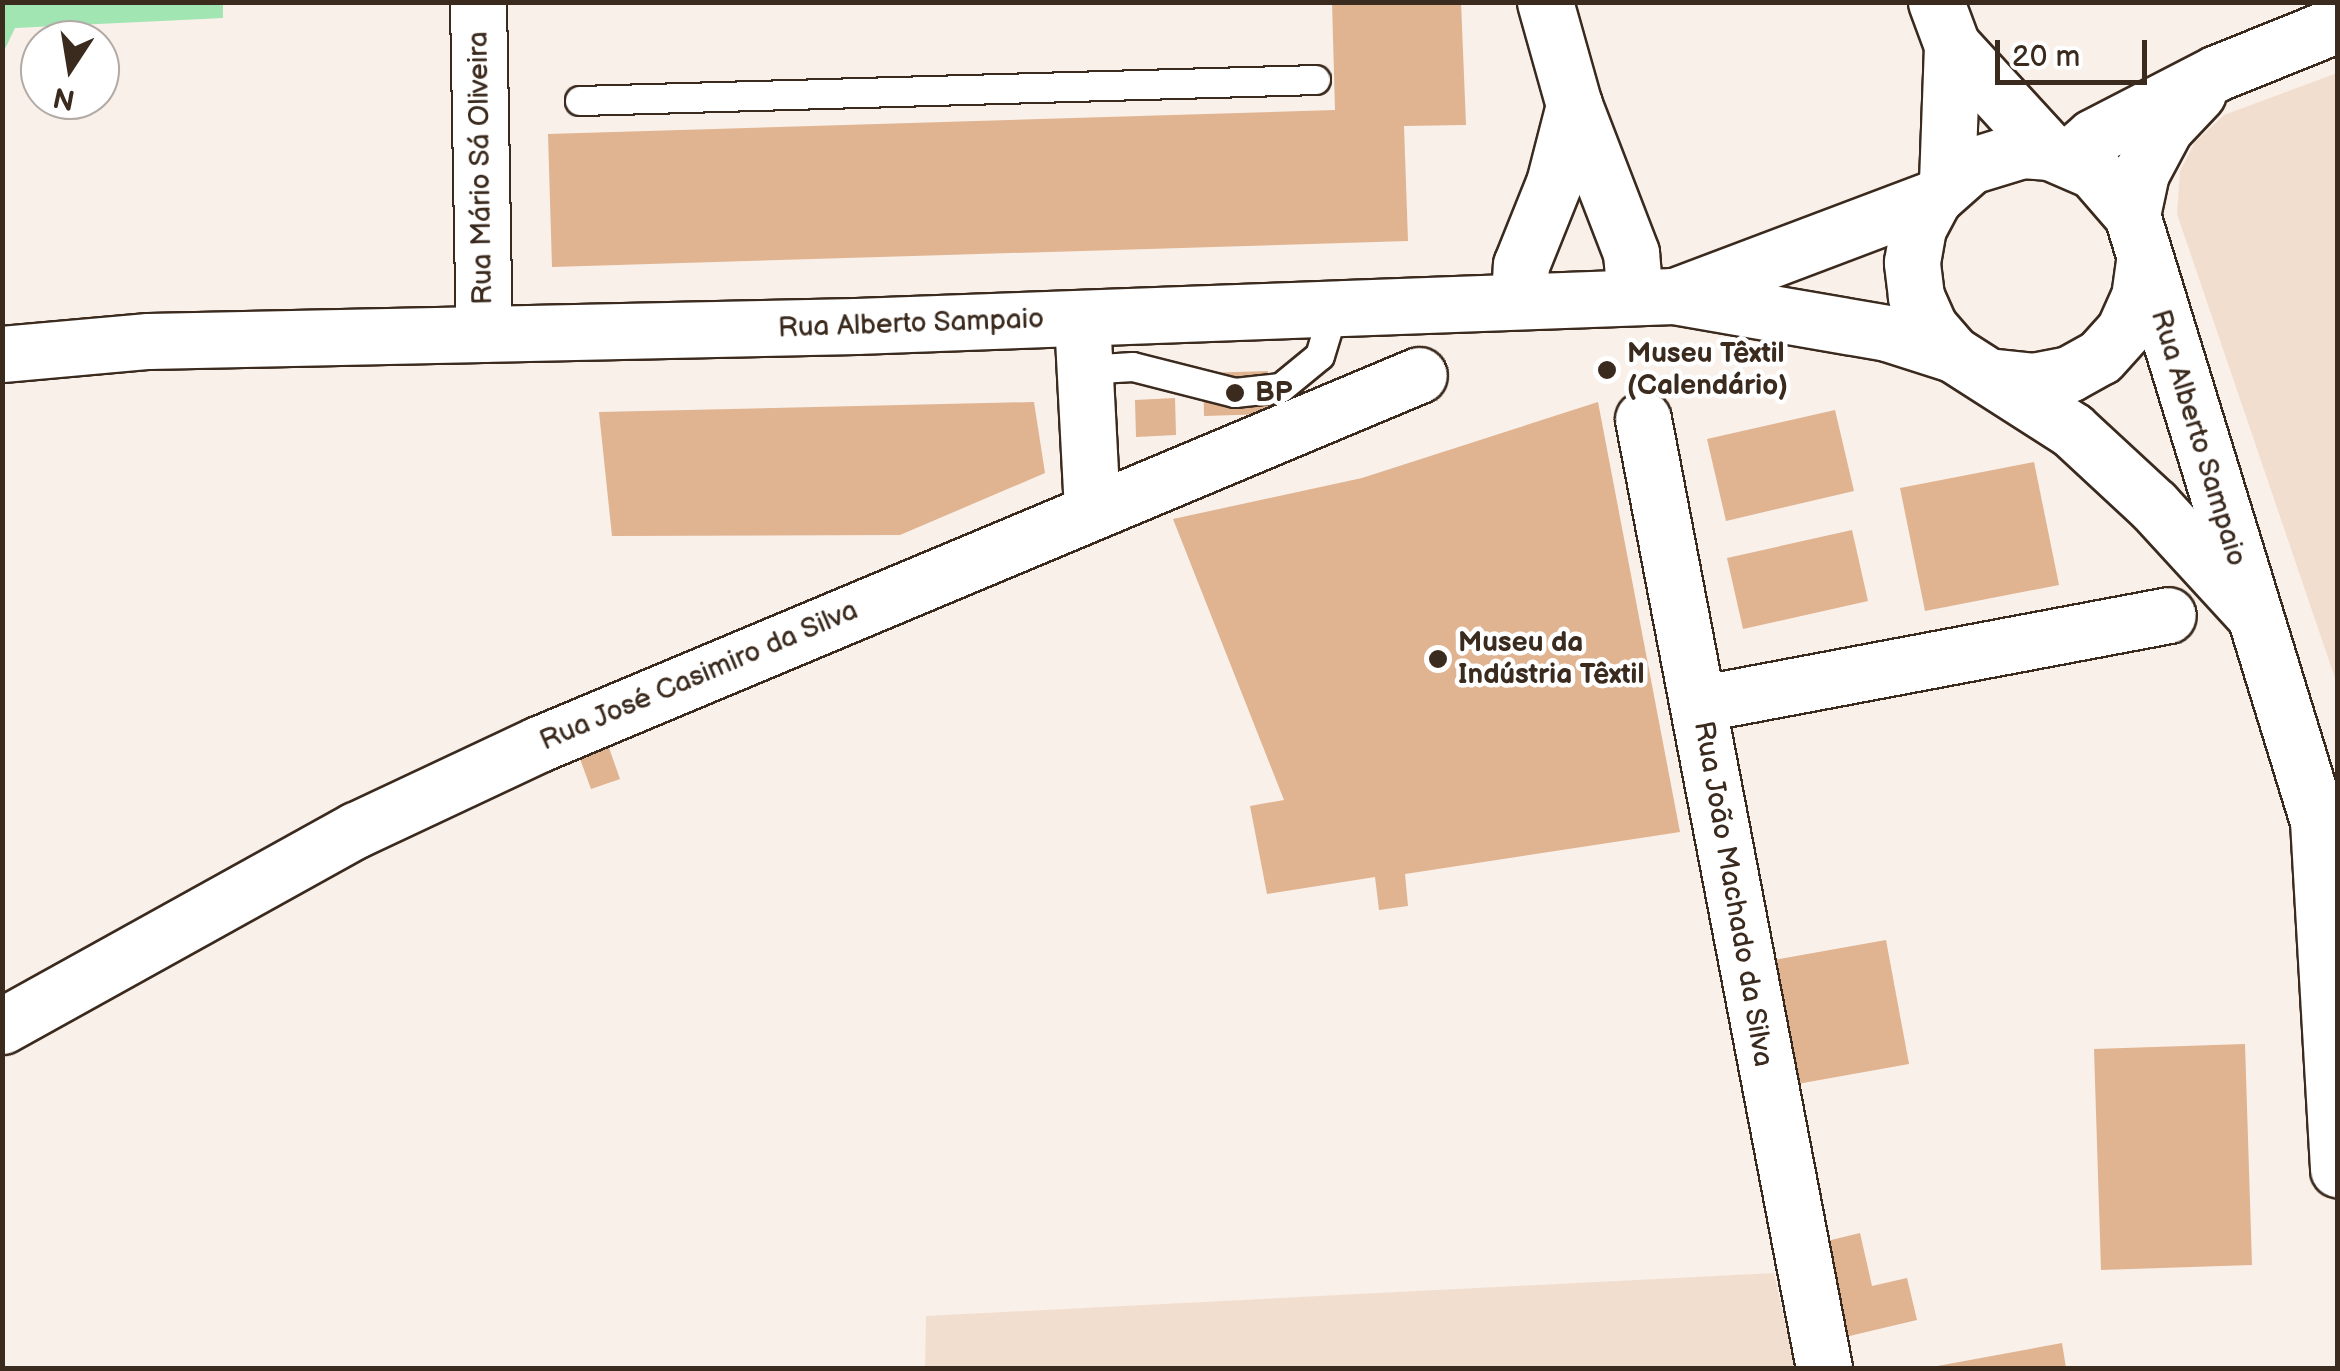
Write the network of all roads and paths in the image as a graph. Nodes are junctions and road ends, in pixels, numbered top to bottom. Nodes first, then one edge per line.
1 (478, 2) edge
2 (1544, 2) edge
3 (1944, 24) edge
4 (2338, 24) edge
5 (2217, 72) junction
6 (1316, 80) dead end
7 (580, 101) dead end
8 (1574, 106) junction
9 (2059, 155) junction
10 (1941, 190) junction
11 (2138, 239) junction
12 (1654, 296) junction
13 (1519, 300) junction
14 (1334, 310) junction
15 (2, 330) edge
16 (484, 334) junction
17 (148, 340) junction
18 (1084, 344) junction
19 (2, 354) edge
20 (1975, 366) junction
21 (1420, 375) dead end
22 (1643, 419) dead end
23 (1092, 509) junction
24 (2253, 614) junction
25 (2168, 615) dead end
26 (1698, 704) junction
27 (2, 1026) edge
28 (2338, 1169) edge
29 (1824, 1368) edge

1 - 16 street, Rua Mário Sá Oliveira
2 - 8 street
3 - 9 street
3 - 10 street
4 - 5 street
5 - 9 street
5 - 11 street
6 - 7 lane
8 - 12 street
8 - 13 street
9 - 10 street, Rua Alberto Sampaio
9 - 11 street, Rua Alberto Sampaio
10 - 12 street, Rua Alberto Sampaio
10 - 20 street, Rua Alberto Sampaio
11 - 20 street, Rua Alberto Sampaio
11 - 24 street, Rua Alberto Sampaio
12 - 13 street, Rua Alberto Sampaio
12 - 20 street, Rua Alberto Sampaio
13 - 14 street, Rua Alberto Sampaio
14 - 18 street, Rua Alberto Sampaio
14 - 18 lane
15 - 17 street, Rua Alberto Sampaio
16 - 17 street, Rua Alberto Sampaio
16 - 18 street, Rua Alberto Sampaio
17 - 19 street, Rua Alberto Sampaio
18 - 23 street
20 - 24 street, Rua Alberto Sampaio
21 - 23 street, Rua José Casimiro da Silva
22 - 26 street, Rua João Machado da Silva
23 - 27 street, Rua José Casimiro da Silva
24 - 28 street, Rua Alberto Sampaio
25 - 26 street
26 - 29 street, Rua João Machado da Silva

